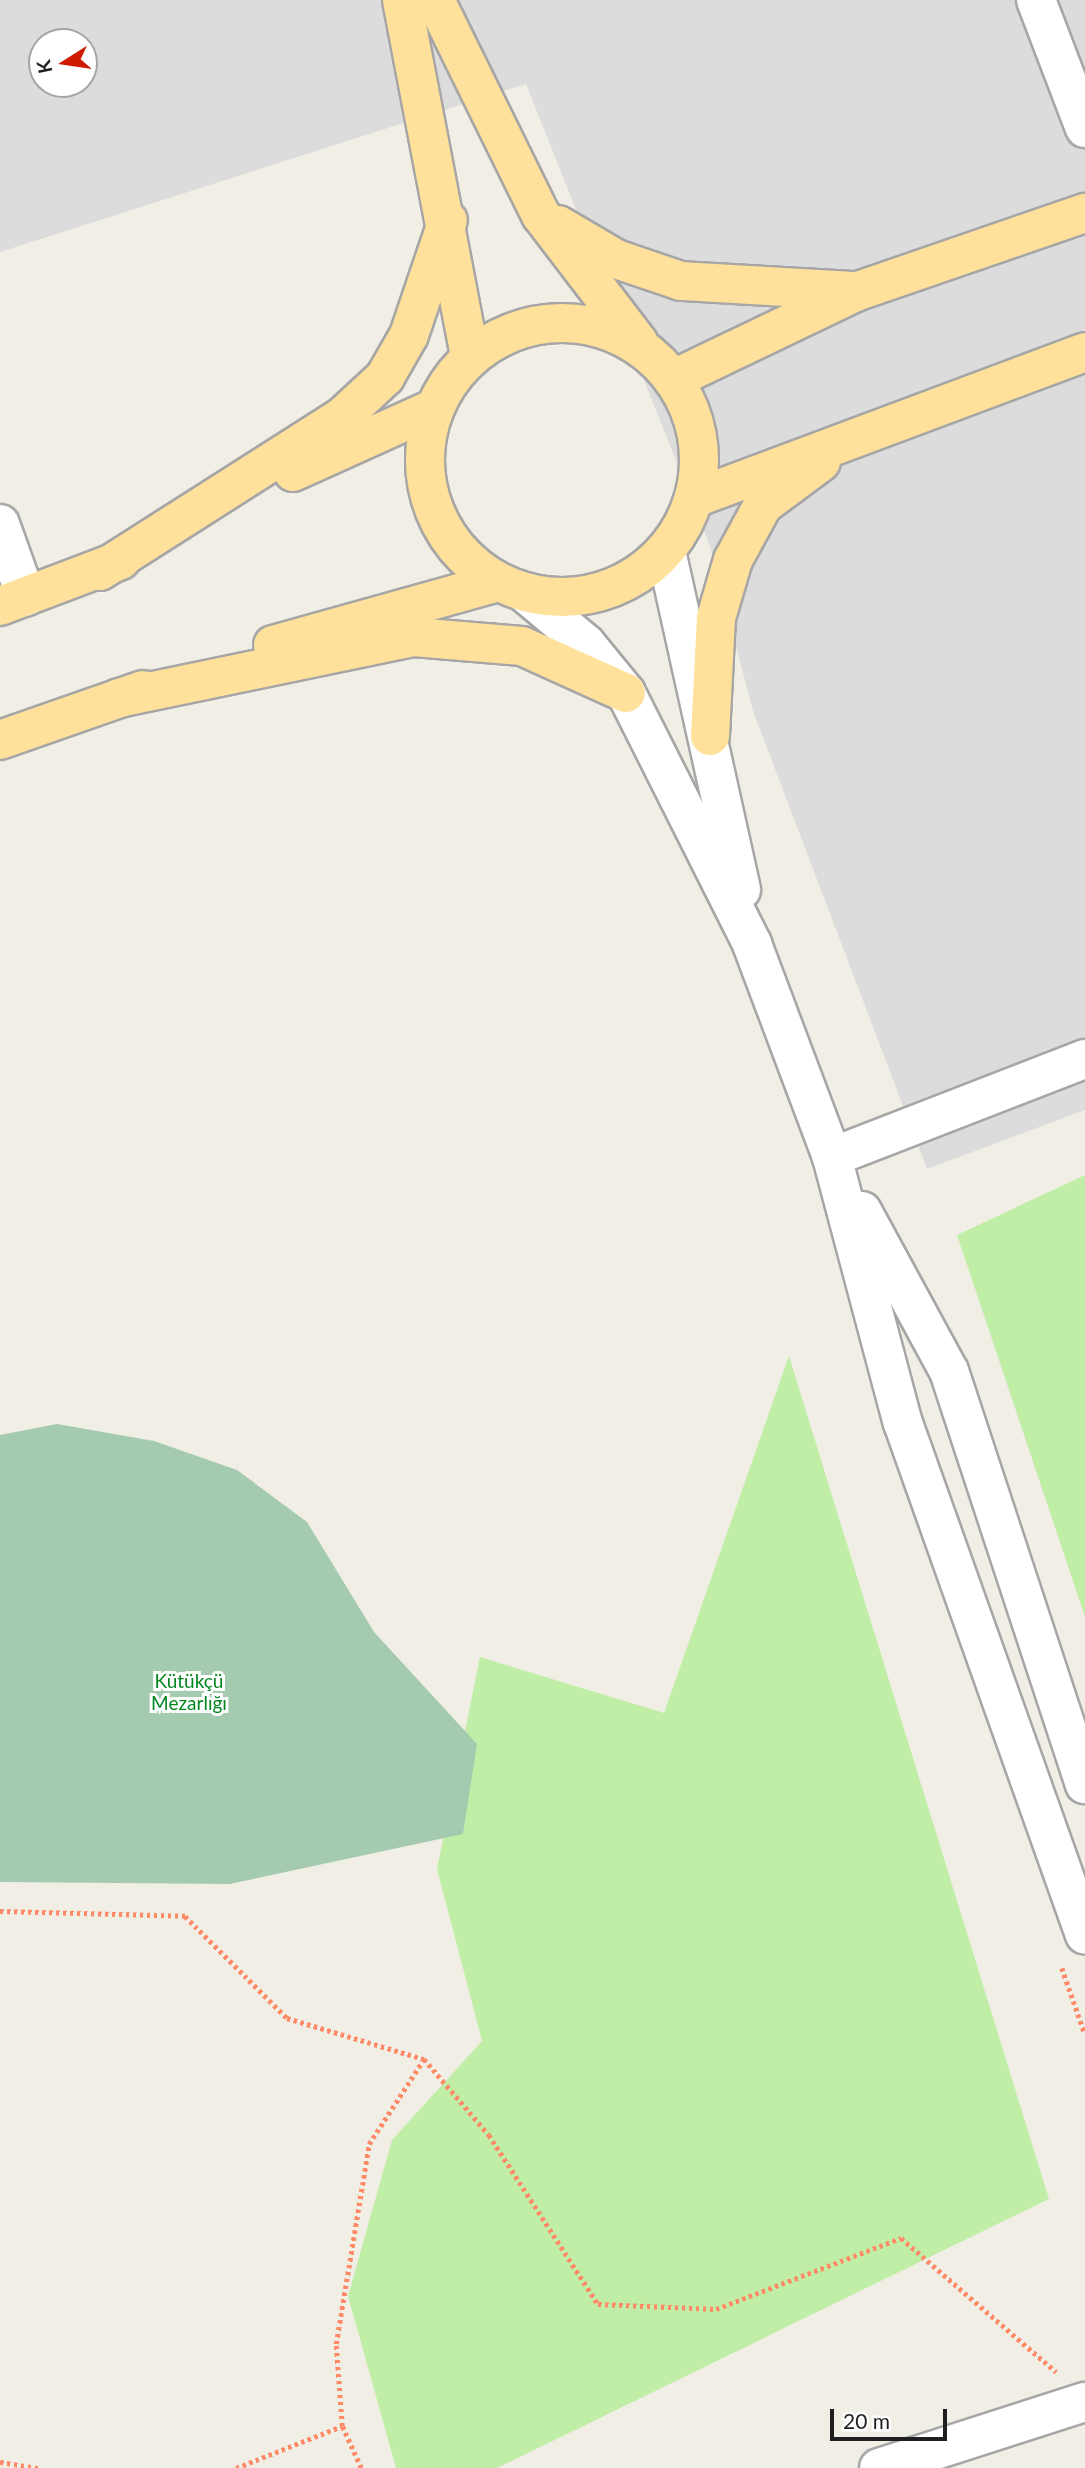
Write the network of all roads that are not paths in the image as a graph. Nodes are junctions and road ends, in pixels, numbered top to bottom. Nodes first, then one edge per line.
1 (402, 0) edge
2 (435, 0) edge
3 (1036, 0) edge
4 (1085, 128) edge
5 (1085, 213) edge
6 (541, 215) junction
7 (448, 220) junction
8 (858, 291) junction
9 (645, 351) junction
10 (1085, 352) edge
11 (470, 358) junction
12 (674, 379) junction
13 (435, 408) junction
14 (856, 435) junction
15 (695, 498) junction
16 (0, 524) edge
17 (666, 551) junction
18 (100, 571) junction
19 (512, 588) junction
20 (13, 601) edge
21 (626, 694) junction
22 (119, 698) junction
23 (710, 736) junction
24 (0, 740) edge
25 (752, 944) junction
26 (1085, 1059) edge
27 (832, 1157) junction
28 (1085, 1784) edge
29 (1085, 1935) edge
30 (1075, 2390) edge
31 (879, 2468) edge

1 - 7 main road
2 - 6 main road
3 - 4 street
5 - 8 main road
6 - 8 main road
6 - 9 main road
7 - 11 main road
7 - 18 main road
8 - 12 main road
9 - 11 main road
9 - 12 main road
10 - 14 main road
11 - 13 main road
12 - 15 main road
13 - 18 main road
13 - 19 main road
14 - 15 main road
14 - 23 main road
15 - 17 main road
16 - 20 street
17 - 19 main road
17 - 23 street
18 - 20 main road
19 - 21 street
19 - 22 main road
21 - 22 main road
21 - 25 street
22 - 24 main road
23 - 25 street
25 - 27 street
26 - 27 street
27 - 28 street
27 - 29 street
30 - 31 street

